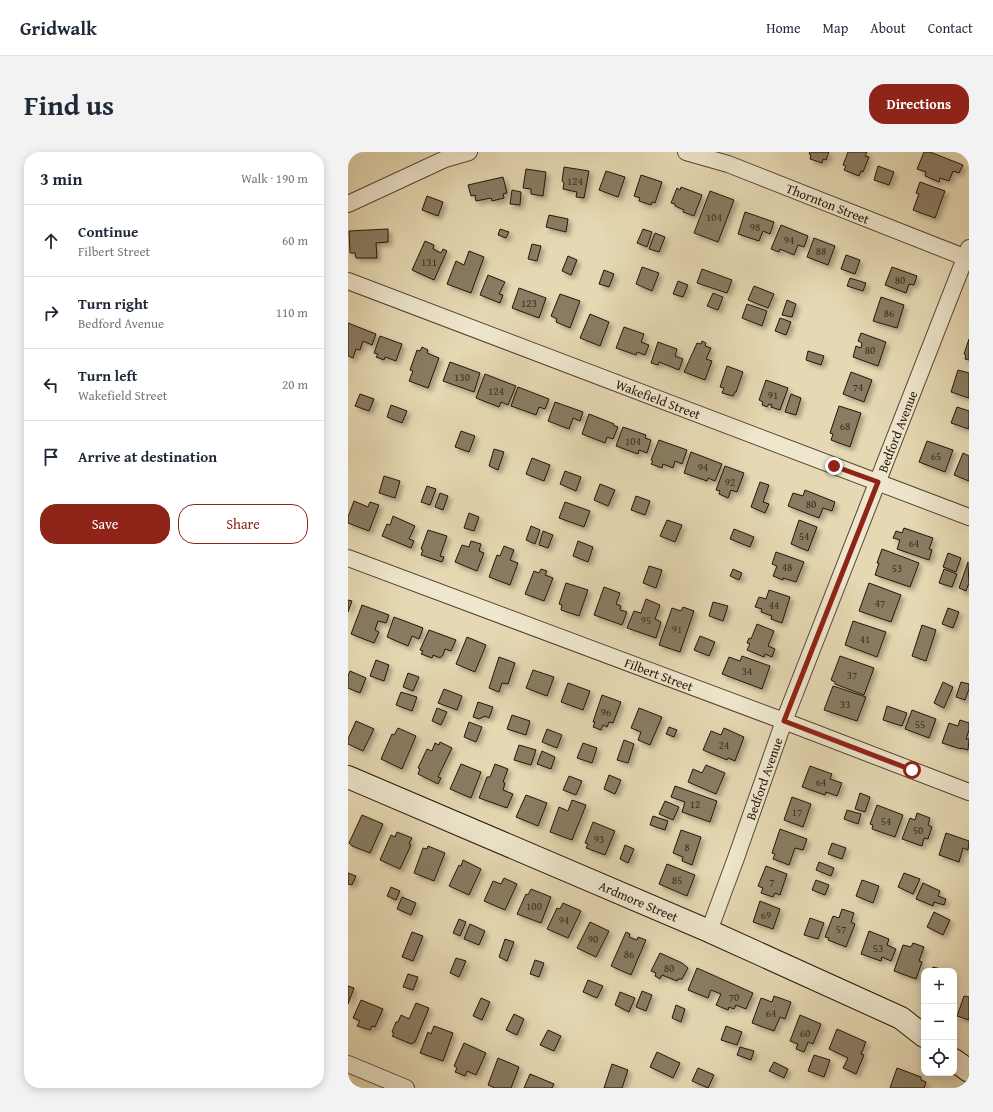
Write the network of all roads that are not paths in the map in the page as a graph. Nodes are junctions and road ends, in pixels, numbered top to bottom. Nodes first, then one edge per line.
1 (470, 152) edge
2 (686, 152) edge
3 (348, 204) edge
4 (968, 255) edge
5 (348, 282) edge
6 (878, 482) junction
7 (969, 517) edge
8 (348, 558) edge
9 (784, 721) junction
10 (348, 777) edge
11 (969, 792) edge
12 (709, 931) junction
13 (921, 1034) edge
14 (957, 1062) edge
15 (348, 1064) edge
16 (969, 1071) edge
17 (406, 1088) edge

1 - 3 street
2 - 4 street, Thornton Street
4 - 6 street, Bedford Avenue
5 - 6 street, Wakefield Street
6 - 7 street, Wakefield Street
6 - 9 street, Bedford Avenue
8 - 9 street, Filbert Street
9 - 11 street, Filbert Street
9 - 12 street, Bedford Avenue
10 - 12 main road, Ardmore Street
12 - 13 main road, Ardmore Street
14 - 16 main road
15 - 17 street

